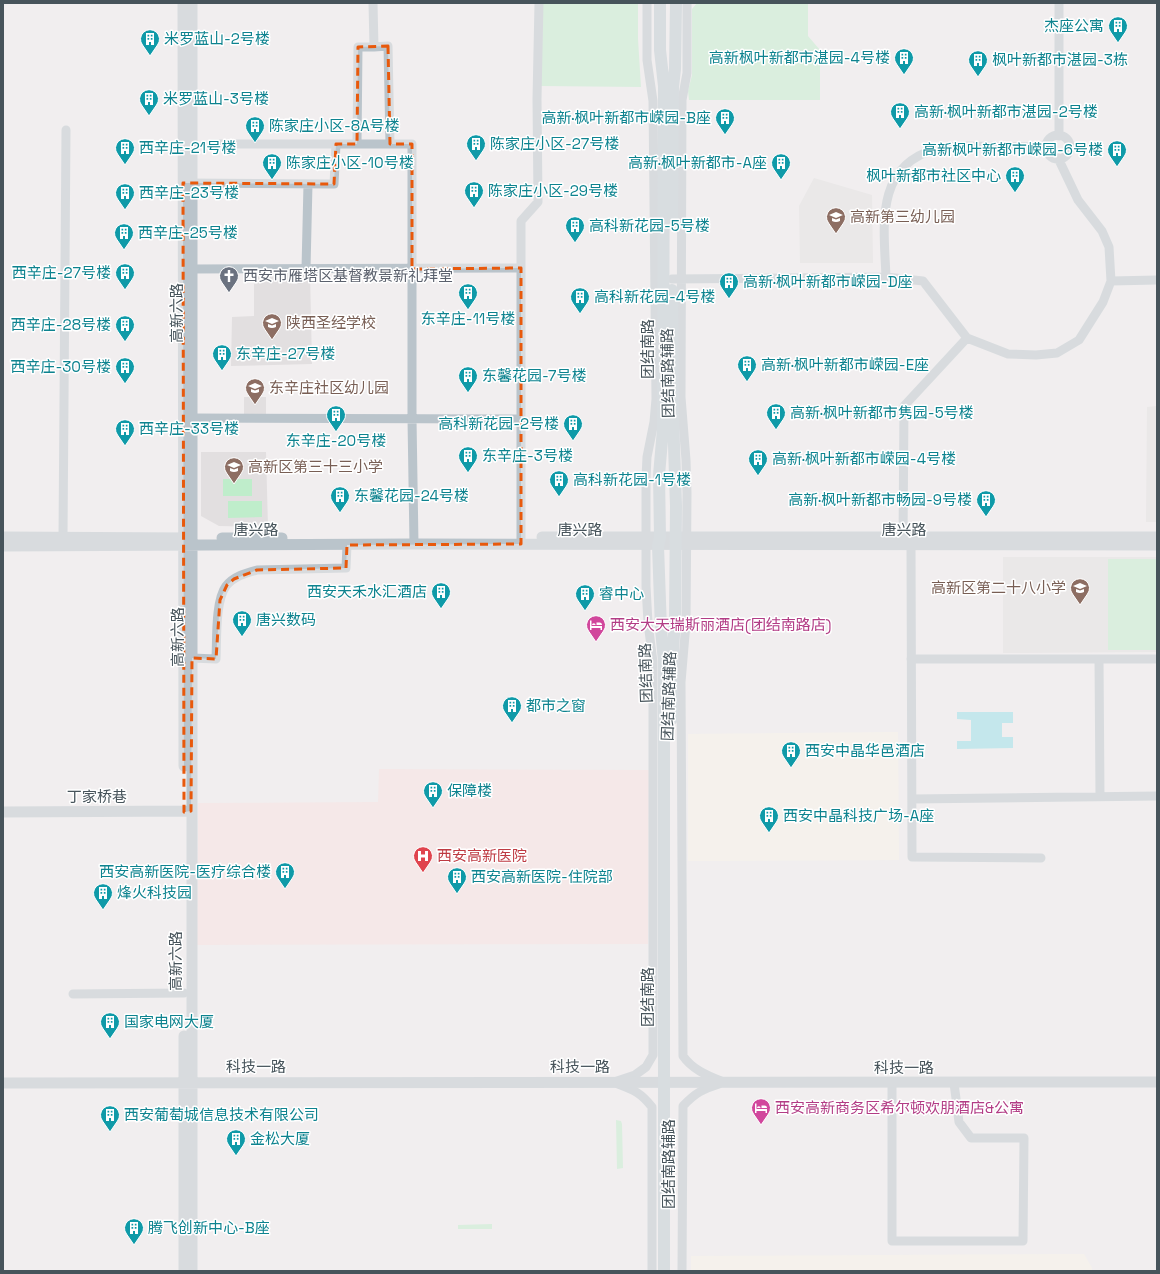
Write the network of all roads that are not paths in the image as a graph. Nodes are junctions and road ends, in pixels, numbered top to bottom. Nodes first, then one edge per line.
1 (183, 3) edge
2 (192, 3) edge
3 (373, 3) edge
4 (539, 3) edge
5 (647, 3) edge
6 (660, 3) edge
7 (676, 3) edge
8 (687, 3) edge
9 (1059, 3) edge
10 (374, 47) junction
11 (66, 130) dead end
12 (1059, 136) junction
13 (212, 144) dead end
14 (336, 144) junction
15 (357, 144) junction
16 (390, 144) junction
17 (1046, 148) junction
18 (1058, 158) junction
19 (188, 183) junction
20 (308, 184) junction
21 (521, 268) junction
22 (192, 269) junction
23 (306, 269) junction
24 (412, 269) junction
25 (886, 277) junction
26 (677, 280) junction
27 (1157, 280) edge
28 (1111, 281) junction
29 (967, 338) junction
30 (192, 418) junction
31 (412, 419) junction
32 (521, 419) junction
33 (3, 537) edge
34 (63, 537) junction
35 (1157, 537) edge
36 (414, 540) junction
37 (521, 541) junction
38 (653, 541) junction
39 (682, 541) junction
40 (188, 542) junction
41 (905, 542) junction
42 (347, 545) junction
43 (1157, 545) edge
44 (3, 546) edge
45 (192, 658) junction
46 (911, 659) junction
47 (1099, 659) junction
48 (1157, 659) edge
49 (1100, 796) junction
50 (1157, 796) edge
51 (912, 799) junction
52 (188, 811) junction
53 (3, 812) edge
54 (1041, 858) dead end
55 (184, 993) junction
56 (73, 994) dead end
57 (187, 1082) junction
58 (613, 1082) junction
59 (668, 1082) junction
60 (724, 1082) junction
61 (1157, 1082) edge
62 (3, 1083) edge
63 (892, 1083) junction
64 (954, 1083) junction
65 (184, 1271) edge
66 (192, 1271) edge
67 (652, 1271) edge
68 (664, 1271) edge
69 (672, 1271) edge
70 (682, 1271) edge

1 - 19 street, 高新六路
2 - 19 street, 高新六路
3 - 10 street
4 - 21 street
5 - 38 street, 团结南路辅路
6 - 38 main road, 团结南路
7 - 26 main road, 团结南路
8 - 26 street
9 - 12 street
10 - 15 street
10 - 16 street
11 - 34 street
12 - 17 street
12 - 18 street
13 - 14 street
14 - 15 street
14 - 20 street
15 - 16 street
16 - 24 street
17 - 18 street
17 - 25 street
18 - 28 street
19 - 20 street
19 - 22 street, 高新六路
19 - 40 street, 高新六路
20 - 23 street
21 - 24 street
21 - 32 street
22 - 23 street
22 - 30 street, 高新六路
23 - 24 street
24 - 31 street
25 - 26 street
25 - 29 street
26 - 39 main road, 团结南路
27 - 28 street
28 - 29 street
29 - 41 street
30 - 31 street
30 - 40 street, 高新六路
31 - 32 street
31 - 36 street
32 - 37 street
33 - 34 street, 唐兴路
34 - 40 street, 唐兴路
35 - 41 street, 唐兴路
36 - 37 street, 唐兴路
36 - 40 street, 唐兴路
36 - 42 street, 唐兴路
37 - 38 street, 唐兴路
38 - 39 street, 唐兴路
38 - 58 street, 团结南路辅路
38 - 59 main road, 团结南路
39 - 41 street, 唐兴路
39 - 59 main road, 团结南路
39 - 60 street, 团结南路辅路
40 - 42 street, 唐兴路
40 - 44 street, 唐兴路
40 - 45 street, 高新六路
40 - 52 street, 高新六路
41 - 43 street, 唐兴路
41 - 46 street
42 - 45 street
45 - 52 street, 高新六路
46 - 47 street
46 - 51 street
47 - 48 street
47 - 49 street
49 - 50 street
49 - 51 street
51 - 54 street
52 - 53 street, 丁家桥巷
52 - 55 street, 高新六路
52 - 57 street, 高新六路
55 - 56 street
55 - 57 street, 高新六路
57 - 58 street, 科技一路
57 - 62 street, 科技一路
57 - 65 street, 高新六路
57 - 66 street, 高新六路
58 - 59 street, 科技一路
58 - 67 street, 团结南路辅路
59 - 60 street, 科技一路
59 - 68 main road, 团结南路
59 - 69 main road, 团结南路
60 - 63 street, 科技一路
60 - 70 street, 团结南路辅路
61 - 64 street, 科技一路
63 - 64 street, 科技一路
63 - 64 street

